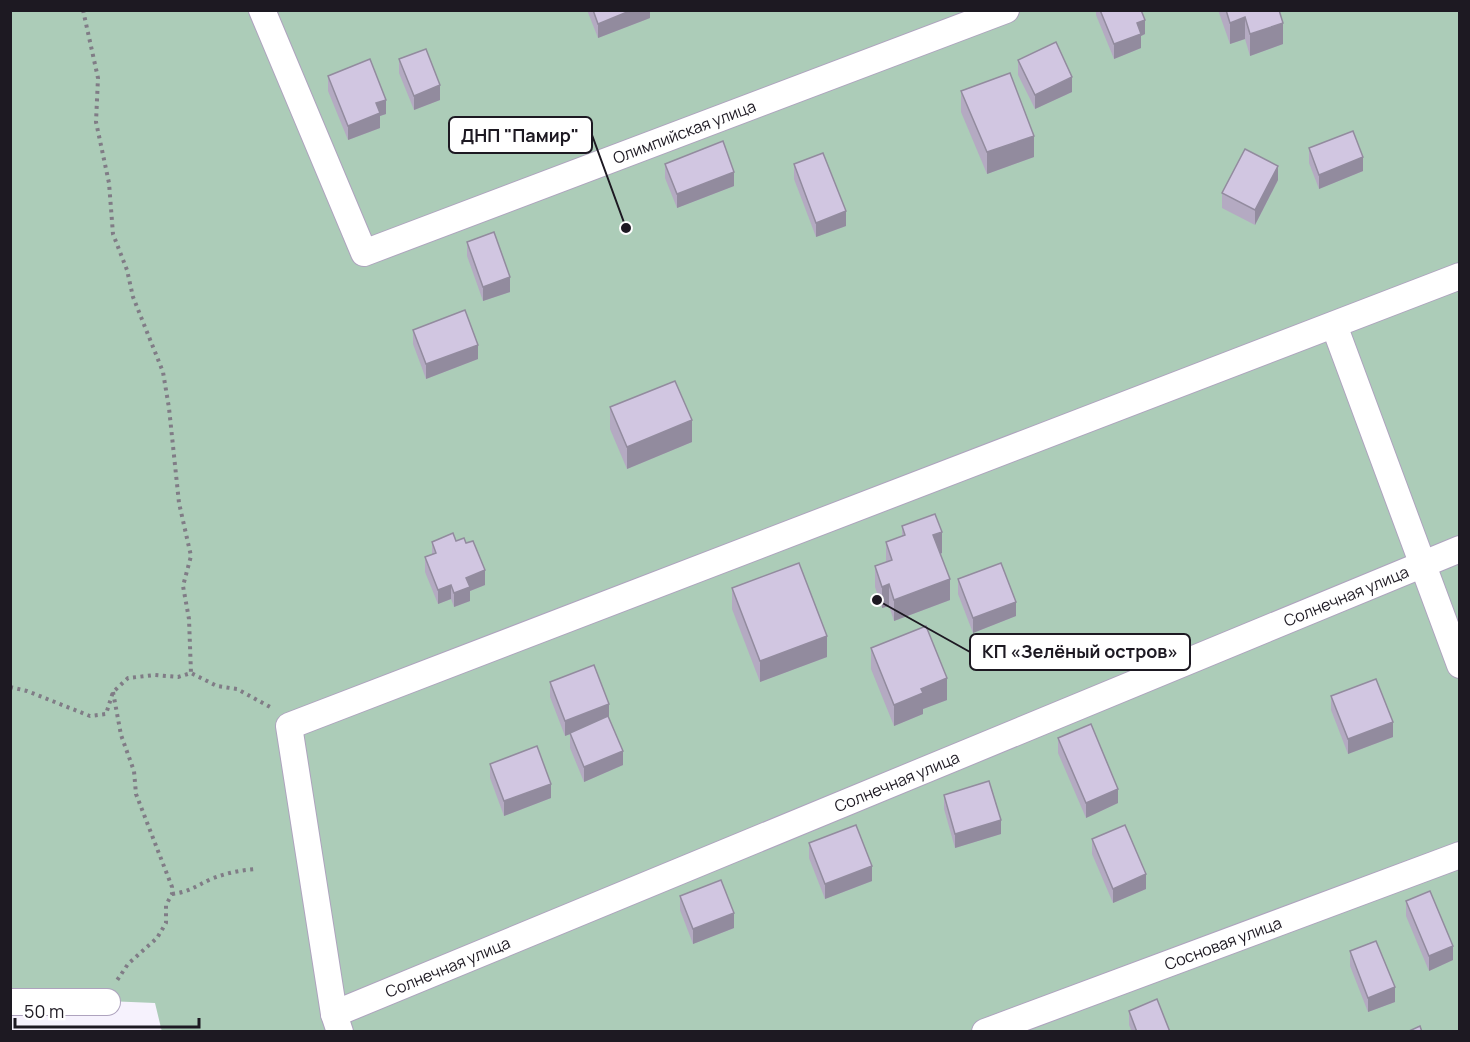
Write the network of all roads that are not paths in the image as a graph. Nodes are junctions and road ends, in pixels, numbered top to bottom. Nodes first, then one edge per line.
1 (262, 10) edge
2 (1006, 10) edge
3 (1460, 276) edge
4 (1334, 325) junction
5 (1460, 549) edge
6 (1422, 563) junction
7 (1460, 665) edge
8 (1460, 855) edge
9 (10, 1002) edge
10 (107, 1002) road end
11 (337, 1023) edge
12 (985, 1032) edge

1 - 2 street, Олимпийская улица
3 - 4 street
4 - 6 street
4 - 11 street
5 - 6 street, Солнечная улица
6 - 7 street
6 - 11 street, Солнечная улица
8 - 12 street, Сосновая улица
9 - 10 street

